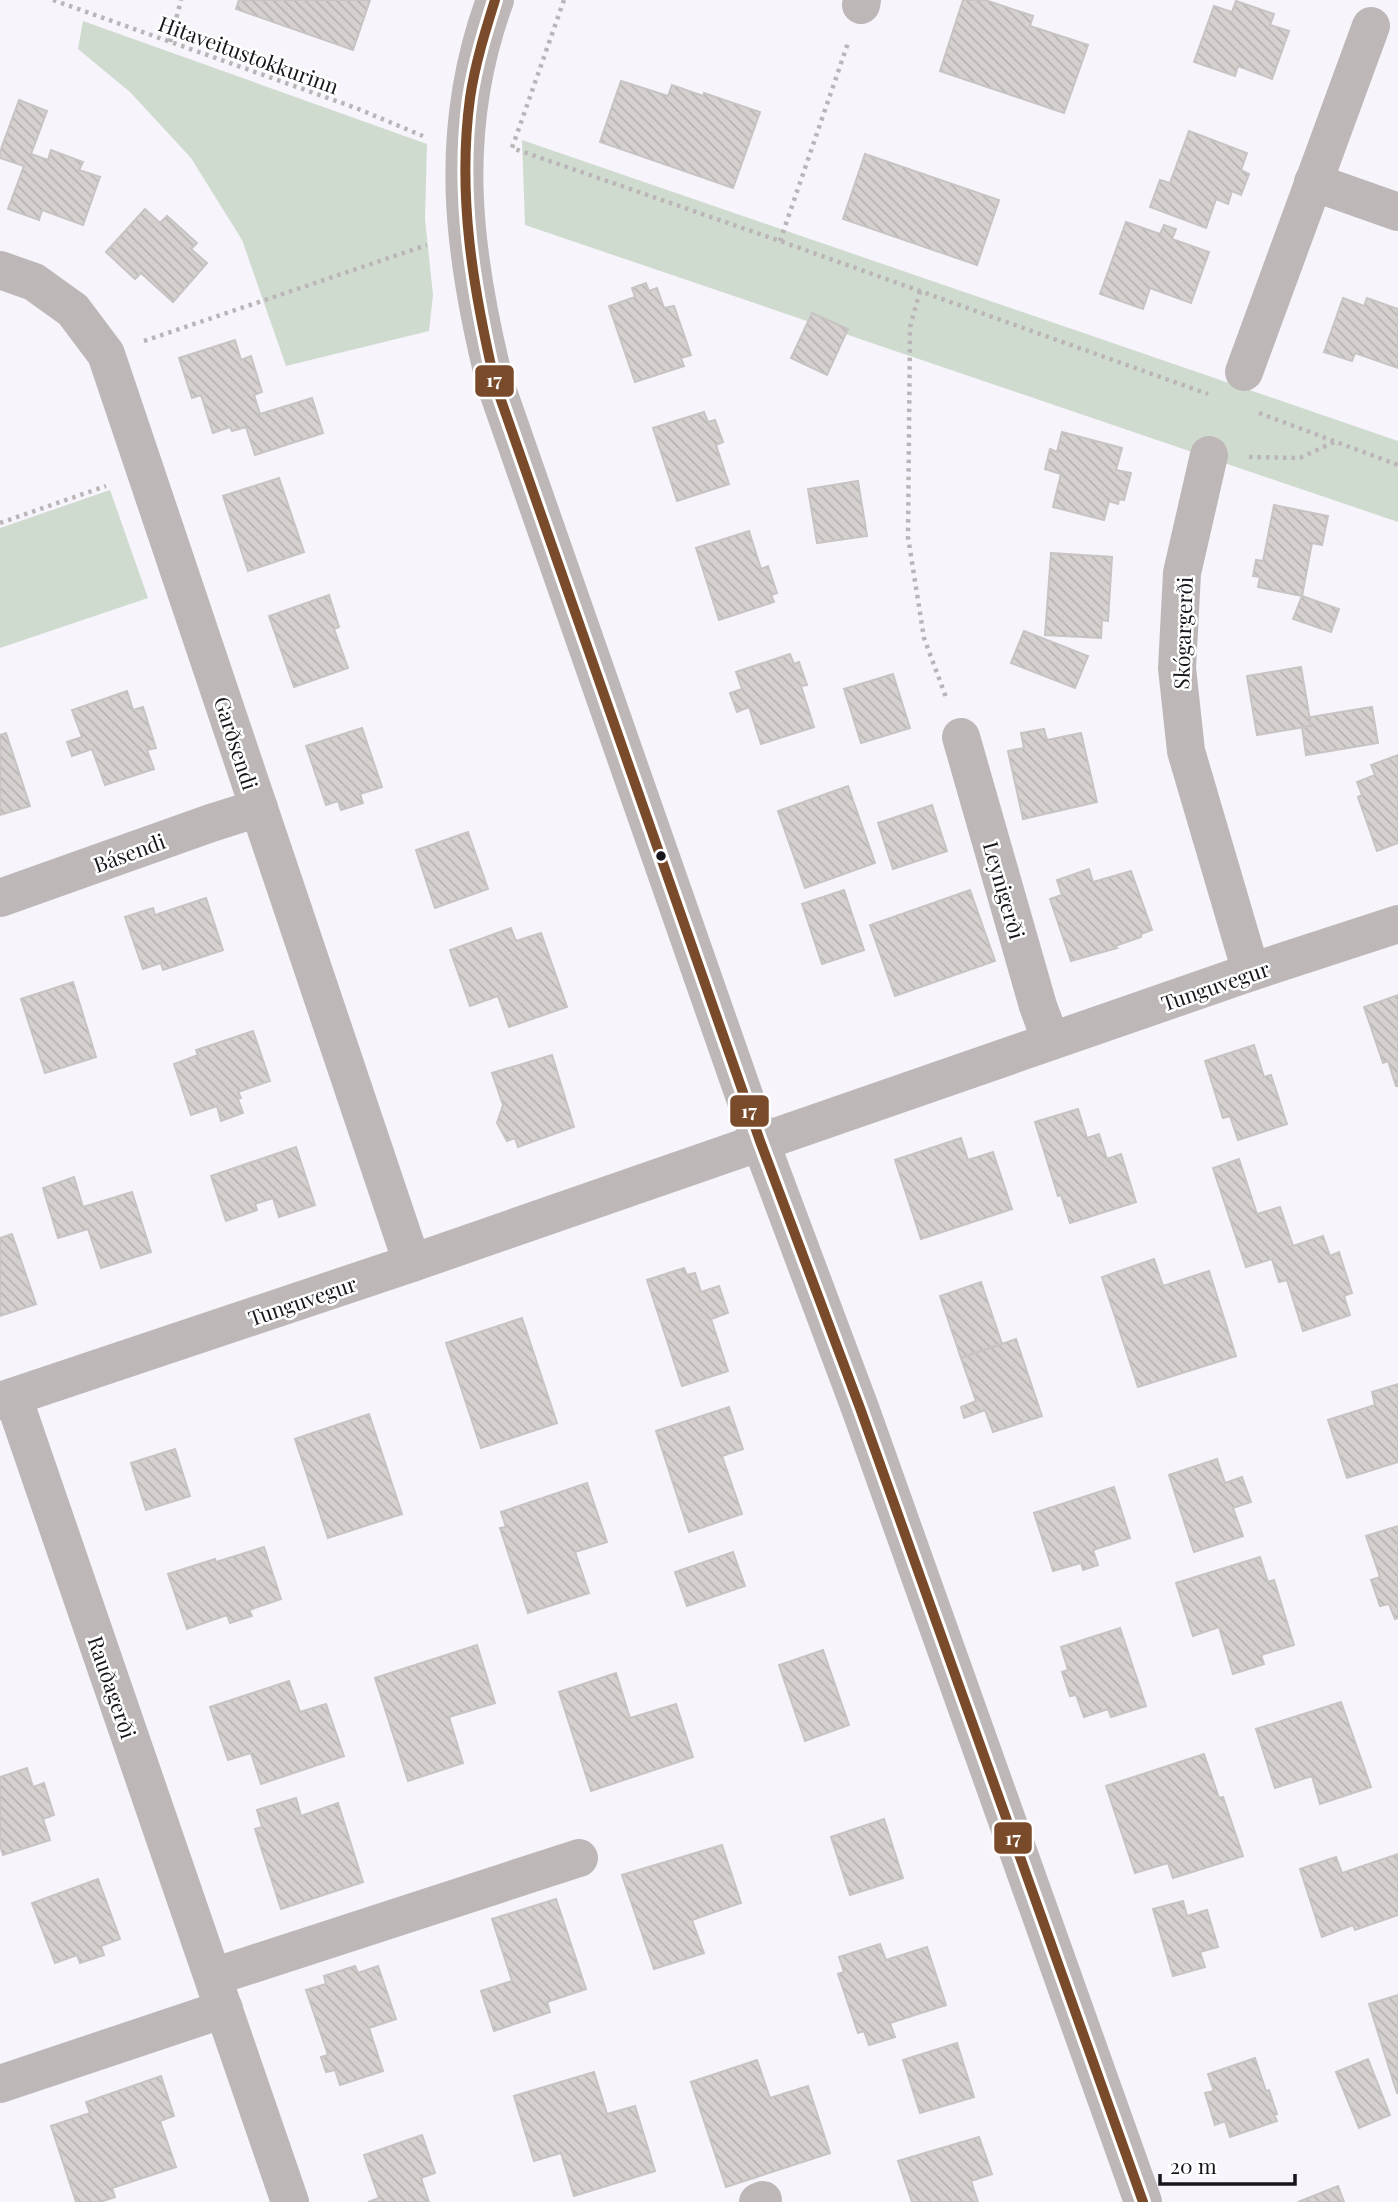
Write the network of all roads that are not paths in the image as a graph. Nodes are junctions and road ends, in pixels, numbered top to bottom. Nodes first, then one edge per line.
1 (495, 0) edge
2 (1370, 26) dead end
3 (1313, 181) junction
4 (1398, 212) edge
5 (0, 270) edge
6 (1231, 385) road end
7 (1209, 455) road end
8 (961, 737) dead end
9 (259, 808) junction
10 (0, 898) edge
11 (1398, 924) edge
12 (1251, 972) junction
13 (1051, 1041) junction
14 (760, 1141) junction
15 (412, 1263) junction
16 (6, 1399) edge
17 (579, 1858) dead end
18 (218, 1993) junction
19 (0, 2084) edge
20 (290, 2202) edge
21 (1143, 2202) edge

1 - 14 street
2 - 3 street
3 - 4 street
3 - 6 street
5 - 9 street, Garðsendi
7 - 12 street, Skógargerði
8 - 13 street, Leynigerði
9 - 10 street, Básendi
9 - 15 street, Garðsendi
11 - 12 street, Tunguvegur
12 - 13 street, Tunguvegur
13 - 14 street, Tunguvegur
14 - 15 street, Tunguvegur
14 - 21 street
15 - 16 street, Tunguvegur
16 - 18 street, Rauðagerði
17 - 18 street
18 - 19 street
18 - 20 street, Rauðagerði

